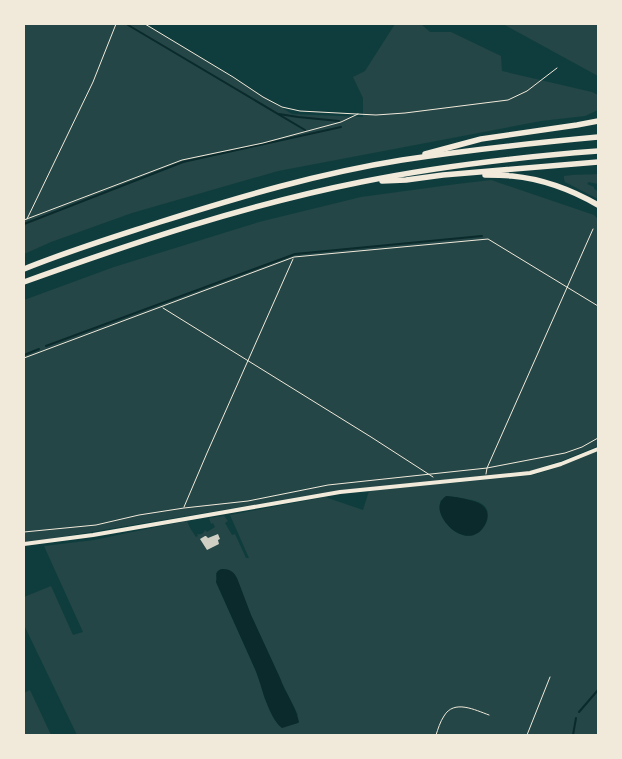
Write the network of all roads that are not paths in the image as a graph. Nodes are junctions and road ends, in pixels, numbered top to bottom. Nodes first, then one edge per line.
1 (598, 121) edge
2 (598, 137) edge
3 (598, 151) edge
4 (401, 160) junction
5 (598, 162) edge
6 (468, 173) junction
7 (363, 181) junction
8 (598, 205) edge
9 (24, 269) edge
10 (24, 282) edge
11 (598, 449) edge
12 (24, 544) edge

1 - 4 highway
2 - 4 highway
3 - 7 highway
4 - 9 highway
5 - 6 highway
6 - 7 highway
6 - 8 highway
7 - 10 highway
11 - 12 street

